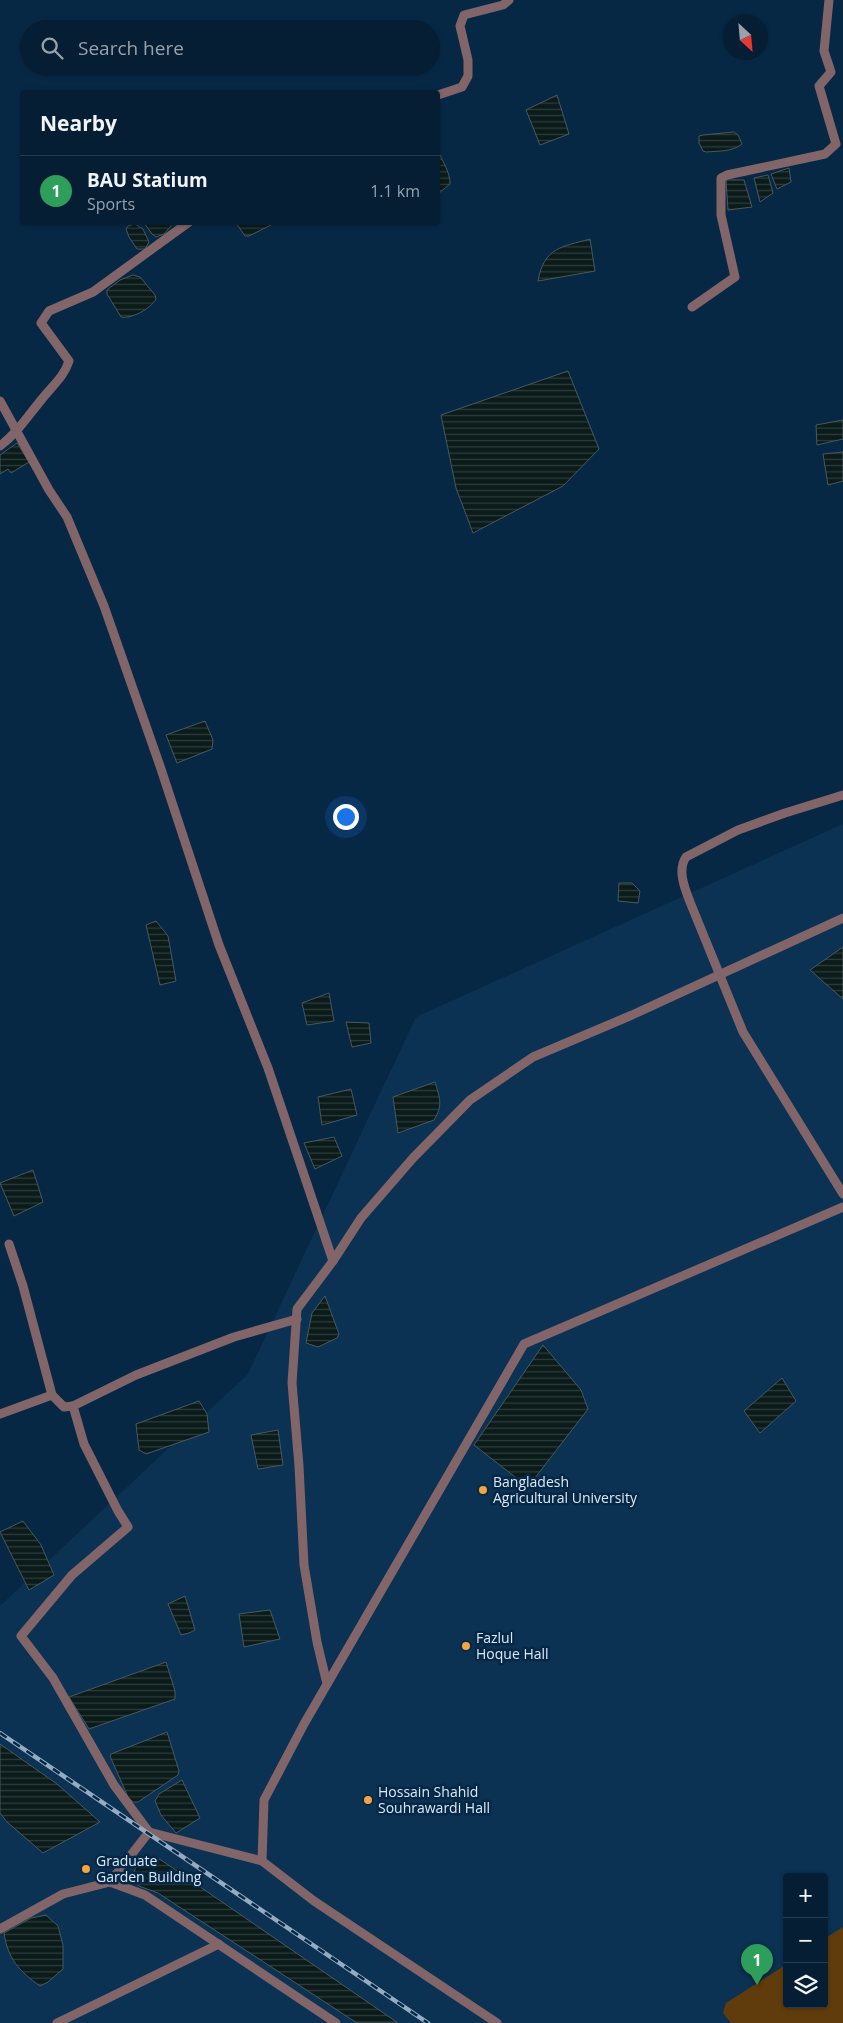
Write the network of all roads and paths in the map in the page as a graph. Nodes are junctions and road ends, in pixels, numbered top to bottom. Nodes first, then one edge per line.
1 (509, 0) edge
2 (829, 0) edge
3 (440, 94) edge
4 (185, 225) edge
5 (692, 307) dead end
6 (0, 401) edge
7 (16, 433) junction
8 (0, 446) edge
9 (843, 796) edge
10 (843, 918) edge
11 (720, 975) junction
12 (843, 1194) edge
13 (843, 1207) edge
14 (9, 1244) dead end
15 (333, 1261) junction
16 (296, 1319) junction
17 (52, 1396) junction
18 (73, 1406) junction
19 (0, 1414) edge
20 (327, 1684) junction
21 (148, 1832) junction
22 (262, 1861) junction
23 (110, 1882) junction
24 (0, 1929) edge
25 (219, 1944) junction
26 (332, 2022) edge
27 (57, 2023) edge
28 (497, 2023) edge

1 - 3 street
2 - 5 street
4 - 7 street
6 - 7 street
7 - 8 street
7 - 15 street
9 - 11 street
10 - 11 street
11 - 12 street
11 - 15 street
13 - 20 street
14 - 17 street
15 - 16 street
16 - 18 street
16 - 20 street
17 - 18 street
17 - 19 street
18 - 21 street
20 - 22 street
21 - 22 street
21 - 23 street
22 - 28 street
23 - 24 street
23 - 25 street
25 - 26 street
25 - 27 street

